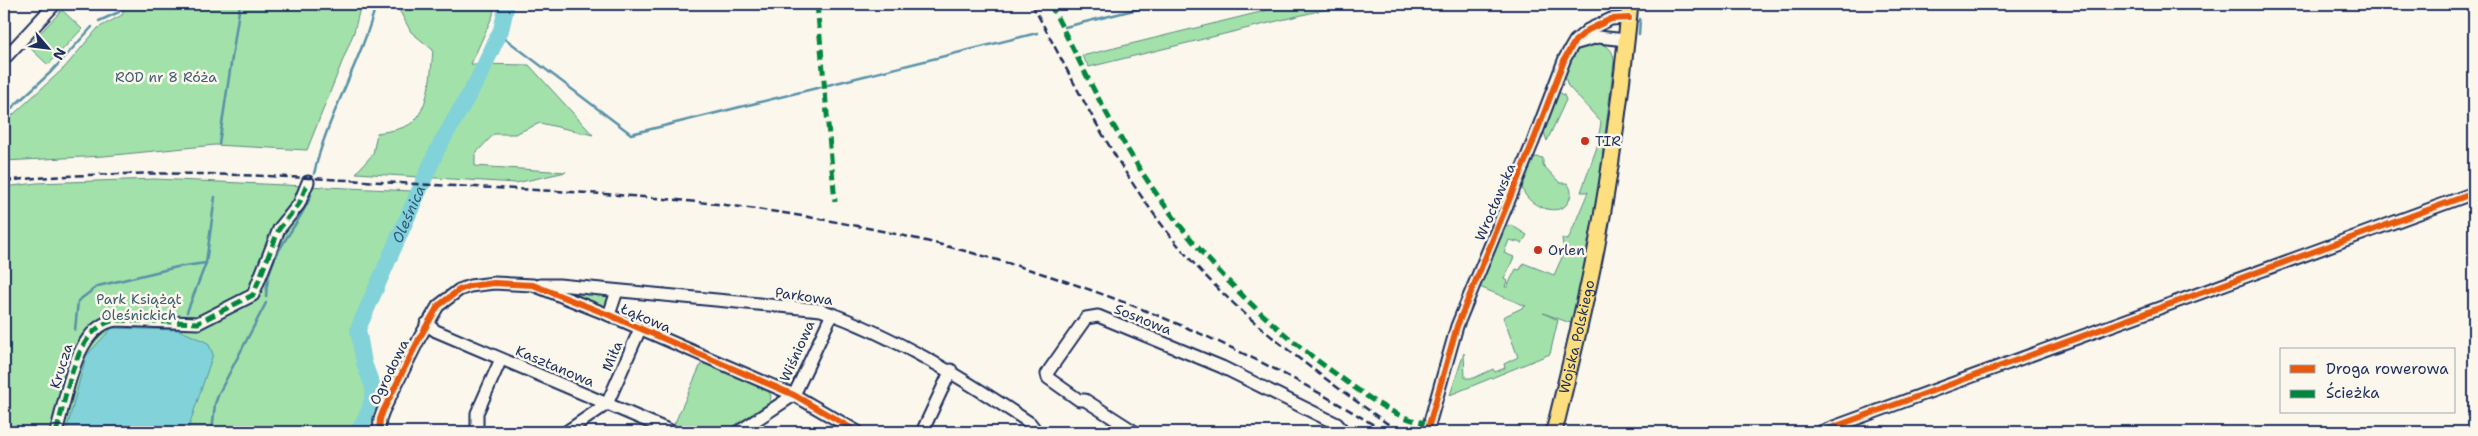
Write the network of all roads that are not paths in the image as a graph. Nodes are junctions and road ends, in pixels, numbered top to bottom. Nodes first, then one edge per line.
1 (55, 4) edge
2 (1630, 11) edge
3 (1626, 40) junction
4 (1571, 46) junction
5 (4, 59) edge
6 (308, 182) dead end
7 (2474, 193) edge
8 (533, 285) junction
9 (617, 291) junction
10 (832, 314) junction
11 (609, 316) junction
12 (426, 324) junction
13 (640, 328) junction
14 (501, 359) junction
15 (951, 370) junction
16 (794, 395) junction
17 (607, 404) junction
18 (56, 432) edge
19 (379, 432) edge
20 (477, 432) edge
21 (566, 432) edge
22 (674, 432) edge
23 (738, 432) edge
24 (858, 432) edge
25 (922, 432) edge
26 (1038, 432) edge
27 (1135, 432) edge
28 (1344, 432) edge
29 (1427, 432) edge
30 (1554, 432) edge
31 (1820, 432) edge

1 - 5 street
2 - 3 main road, Wojska Polskiego
2 - 4 street, Wrocławska
3 - 4 street
3 - 30 main road, Wojska Polskiego
4 - 29 street, Wrocławska
6 - 18 street, Krucza
7 - 31 street
8 - 9 street, Parkowa
8 - 11 street, Łąkowa
8 - 12 street, Łąkowa
9 - 10 street, Parkowa
9 - 11 street
10 - 15 street, Parkowa
10 - 16 street, Wiśniowa
11 - 13 street, Łąkowa
12 - 14 street, Kasztanowa
12 - 19 street, Ogrodowa
13 - 16 street, Łąkowa
13 - 17 street, Miła
14 - 17 street, Kasztanowa
14 - 20 street
15 - 25 street
15 - 26 street, Parkowa
16 - 23 street, Wiśniowa
16 - 24 street, Łąkowa
17 - 21 street
17 - 22 street, Kasztanowa
27 - 28 street, Sosnowa

